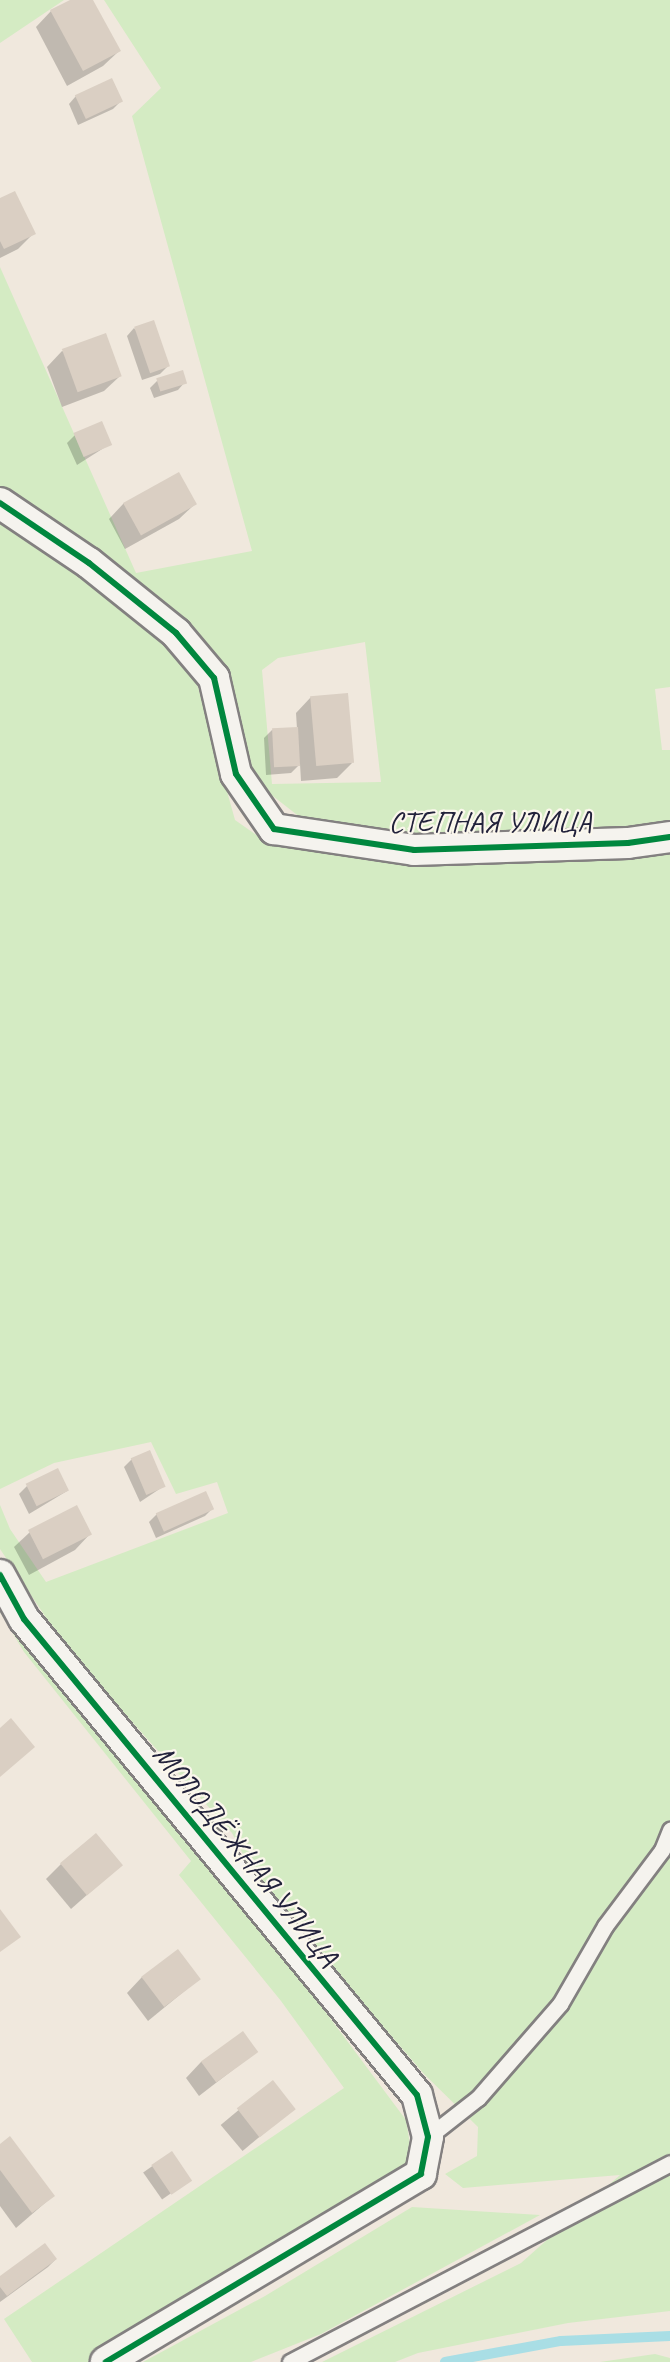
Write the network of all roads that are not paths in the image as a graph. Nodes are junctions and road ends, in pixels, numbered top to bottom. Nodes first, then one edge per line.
1 (0, 503) edge
2 (670, 837) edge
3 (0, 1575) edge
4 (670, 1830) edge
5 (428, 2137) junction
6 (670, 2163) edge
7 (106, 2362) edge
8 (290, 2362) edge

1 - 2 street, СТЕПНАЯ УЛИЦА
3 - 5 street, МОЛОДЁЖНАЯ УЛИЦА
4 - 5 lane
5 - 7 street
6 - 8 lane

